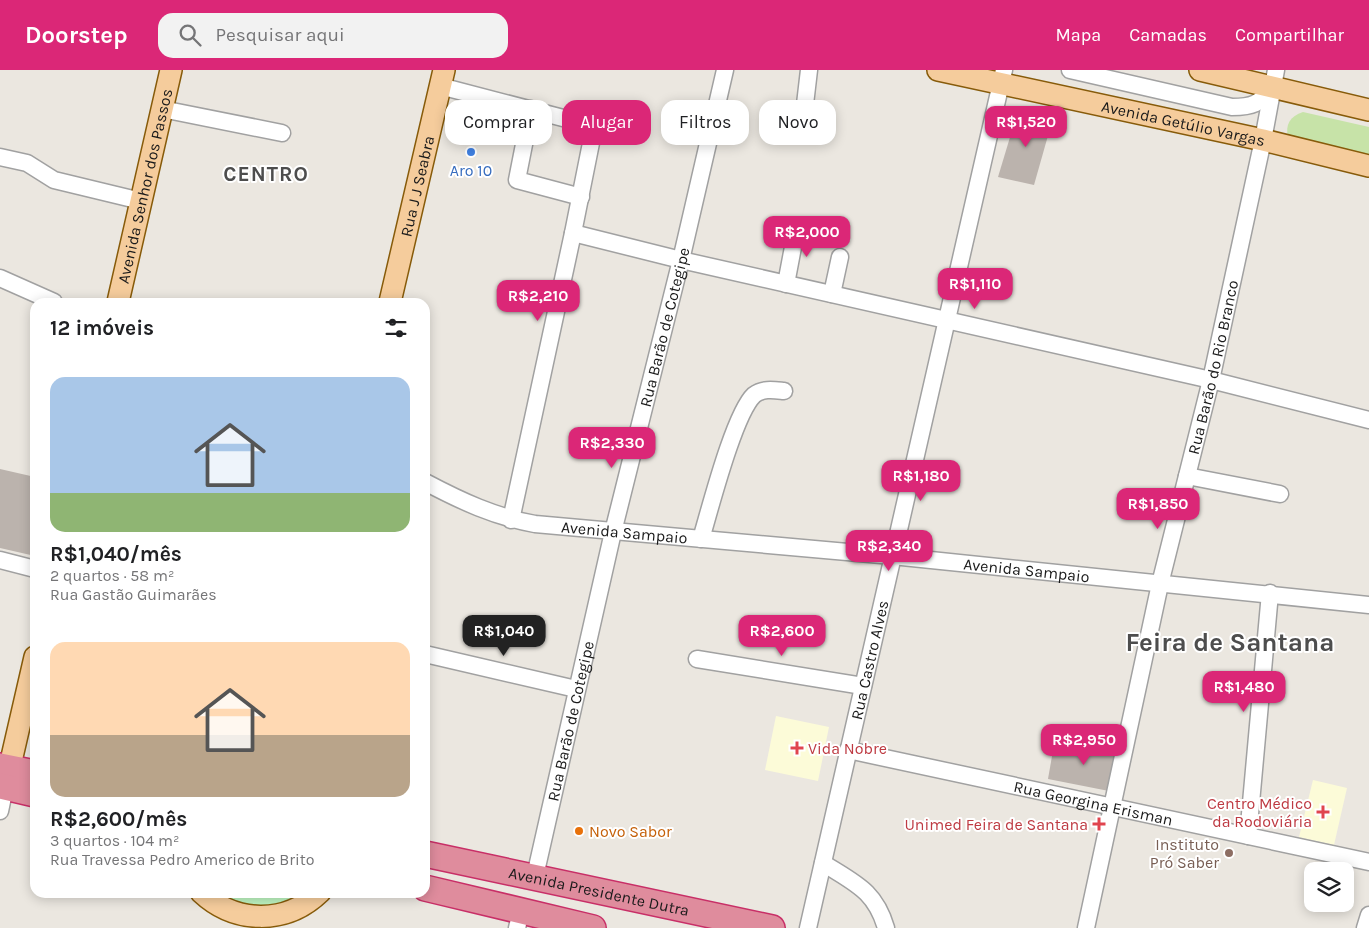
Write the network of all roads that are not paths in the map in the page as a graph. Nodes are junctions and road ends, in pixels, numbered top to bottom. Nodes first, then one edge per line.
1 (171, 70) edge
2 (725, 70) edge
3 (809, 70) edge
4 (938, 70) edge
5 (1018, 70) edge
6 (1070, 70) edge
7 (1200, 70) edge
8 (1003, 77) edge
9 (442, 78) edge
10 (1274, 79) edge
11 (506, 100) edge
12 (806, 100) edge
13 (162, 109) junction
14 (1369, 110) edge
15 (552, 115) edge
16 (282, 133) dead end
17 (1263, 140) junction
18 (524, 145) edge
19 (0, 157) edge
20 (1369, 166) edge
21 (581, 197) junction
22 (141, 201) junction
23 (797, 226) dead end
24 (573, 233) junction
25 (840, 257) dead end
26 (681, 260) junction
27 (0, 278) edge
28 (786, 284) junction
29 (832, 294) junction
30 (45, 298) edge
31 (119, 298) edge
32 (391, 298) edge
33 (948, 319) junction
34 (1211, 380) junction
35 (784, 391) dead end
36 (1369, 420) edge
37 (1187, 476) junction
38 (430, 484) edge
39 (1280, 494) dead end
40 (511, 520) junction
41 (613, 532) junction
42 (701, 539) junction
43 (892, 556) junction
44 (0, 560) edge
45 (30, 568) edge
46 (1160, 584) junction
47 (1270, 593) junction
48 (1369, 605) edge
49 (430, 655) edge
50 (696, 659) dead end
51 (30, 677) edge
52 (863, 686) junction
53 (576, 690) junction
54 (848, 750) junction
55 (30, 775) edge
56 (3, 783) edge
57 (30, 792) edge
58 (1113, 807) junction
59 (1248, 836) junction
60 (430, 855) edge
61 (1369, 862) edge
62 (823, 863) junction
63 (535, 876) junction
64 (430, 890) edge
65 (209, 898) edge
66 (311, 898) edge
67 (1369, 915) edge
68 (519, 919) edge
69 (244, 922) edge
70 (592, 928) edge
71 (772, 928) edge
72 (808, 928) edge
73 (886, 928) edge
74 (1086, 928) edge
75 (1365, 928) edge

1 - 13 main road, Avenida Senhor dos Passos
2 - 26 street, Rua Barão de Cotegipe
3 - 12 street
4 - 8 main road, Avenida Getúlio Vargas
5 - 8 street
6 - 10 street
7 - 10 main road
8 - 17 main road, Avenida Getúlio Vargas
8 - 33 street, Rua Castro Alves
9 - 11 street
9 - 32 main road, Rua J J Seabra
10 - 14 main road
10 - 17 street, Rua Barão do Rio Branco
13 - 16 street
13 - 22 main road, Avenida Senhor dos Passos
15 - 21 street
17 - 20 main road, Avenida Getúlio Vargas
17 - 34 street, Rua Barão do Rio Branco
18 - 21 street
19 - 22 street
21 - 24 street
22 - 31 main road, Avenida Senhor dos Passos
23 - 28 street
24 - 26 street
24 - 40 street
25 - 29 street
26 - 28 street
26 - 41 street, Rua Barão de Cotegipe
27 - 30 street
28 - 29 street
29 - 33 street
33 - 34 street
33 - 43 street, Rua Castro Alves
34 - 36 street
34 - 37 street, Rua Barão do Rio Branco
35 - 42 street
37 - 39 street
37 - 46 street, Rua Barão do Rio Branco
38 - 40 street, Avenida Sampaio
40 - 41 street, Avenida Sampaio
41 - 42 street, Avenida Sampaio
41 - 53 street, Rua Barão de Cotegipe
42 - 43 street, Avenida Sampaio
43 - 46 street, Avenida Sampaio
43 - 52 street, Rua Castro Alves
44 - 45 street
46 - 47 street, Avenida Sampaio
46 - 58 street, Rua Barão do Rio Branco
47 - 48 street, Avenida Sampaio
47 - 59 street
49 - 53 street
50 - 52 street
51 - 56 main road
52 - 54 street, Rua Castro Alves
53 - 63 street, Rua Barão de Cotegipe
54 - 58 street, Rua Georgina Erisman
54 - 62 street, Rua Castro Alves
55 - 56 highway
56 - 57 highway
58 - 59 street, Rua Georgina Erisman
58 - 74 street, Rua Barão do Rio Branco
59 - 61 street, Rua Georgina Erisman
60 - 63 highway, Avenida Presidente Dutra
62 - 72 street, Rua Castro Alves
62 - 73 street
63 - 71 highway, Avenida Presidente Dutra
64 - 68 highway
65 - 69 main road
66 - 69 main road
67 - 75 street
68 - 70 highway

